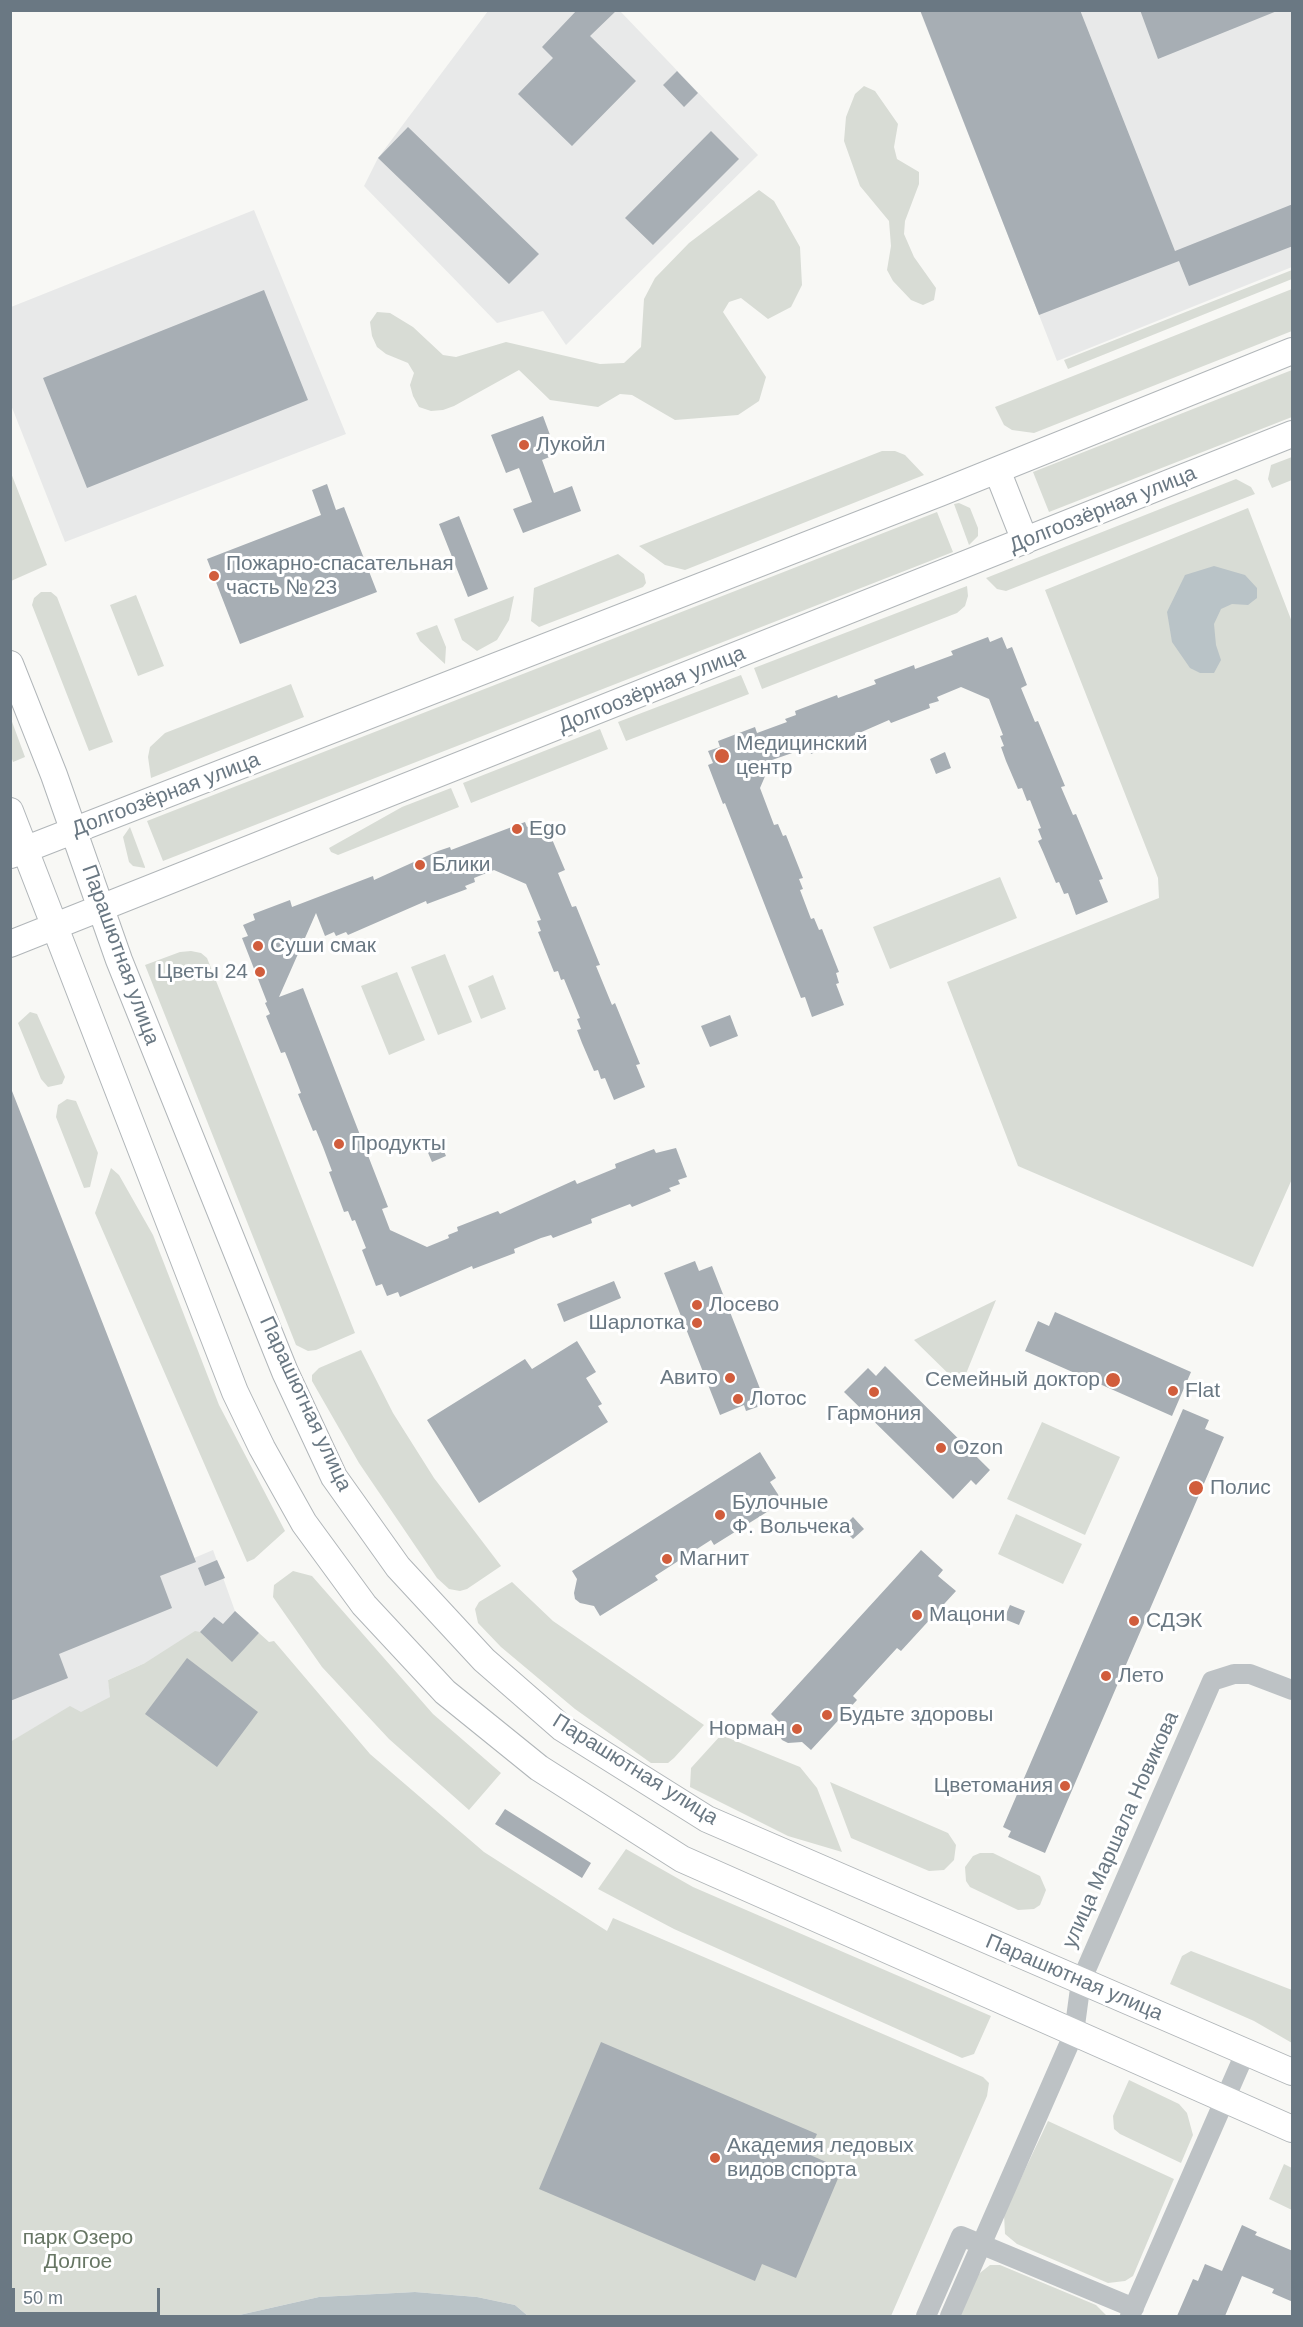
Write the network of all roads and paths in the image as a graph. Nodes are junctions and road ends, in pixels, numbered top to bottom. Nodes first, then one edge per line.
1 (1293, 351) edge
2 (1293, 434) edge
3 (997, 470) junction
4 (1025, 541) junction
5 (10, 664) edge
6 (10, 811) edge
7 (74, 830) junction
8 (18, 852) edge
9 (101, 908) junction
10 (56, 926) junction
11 (10, 944) edge
12 (1293, 1690) edge
13 (1081, 1981) junction
14 (1074, 2033) junction
15 (1246, 2051) junction
16 (1293, 2072) edge
17 (1225, 2100) junction
18 (1293, 2129) edge
19 (981, 2244) junction
20 (1132, 2312) edge
21 (926, 2316) edge
22 (950, 2316) edge

1 - 3 main road, Долгоозёрная улица
2 - 4 main road, Долгоозёрная улица
3 - 4 main road
3 - 7 main road, Долгоозёрная улица
4 - 9 main road, Долгоозёрная улица
5 - 7 main road, Парашютная улица
6 - 8 main road
7 - 8 main road, Долгоозёрная улица
7 - 9 main road, Парашютная улица
8 - 10 main road
9 - 10 main road, Долгоозёрная улица
9 - 13 main road, Парашютная улица
10 - 11 main road, Долгоозёрная улица
10 - 14 main road
12 - 13 street, улица Маршала Новикова
13 - 14 street, улица Маршала Новикова
13 - 15 main road, Парашютная улица
14 - 17 main road
14 - 19 street, улица Маршала Новикова
15 - 16 main road, Парашютная улица
15 - 17 street
17 - 18 main road
17 - 20 street
19 - 20 street
19 - 21 street
19 - 22 street, улица Маршала Новикова

